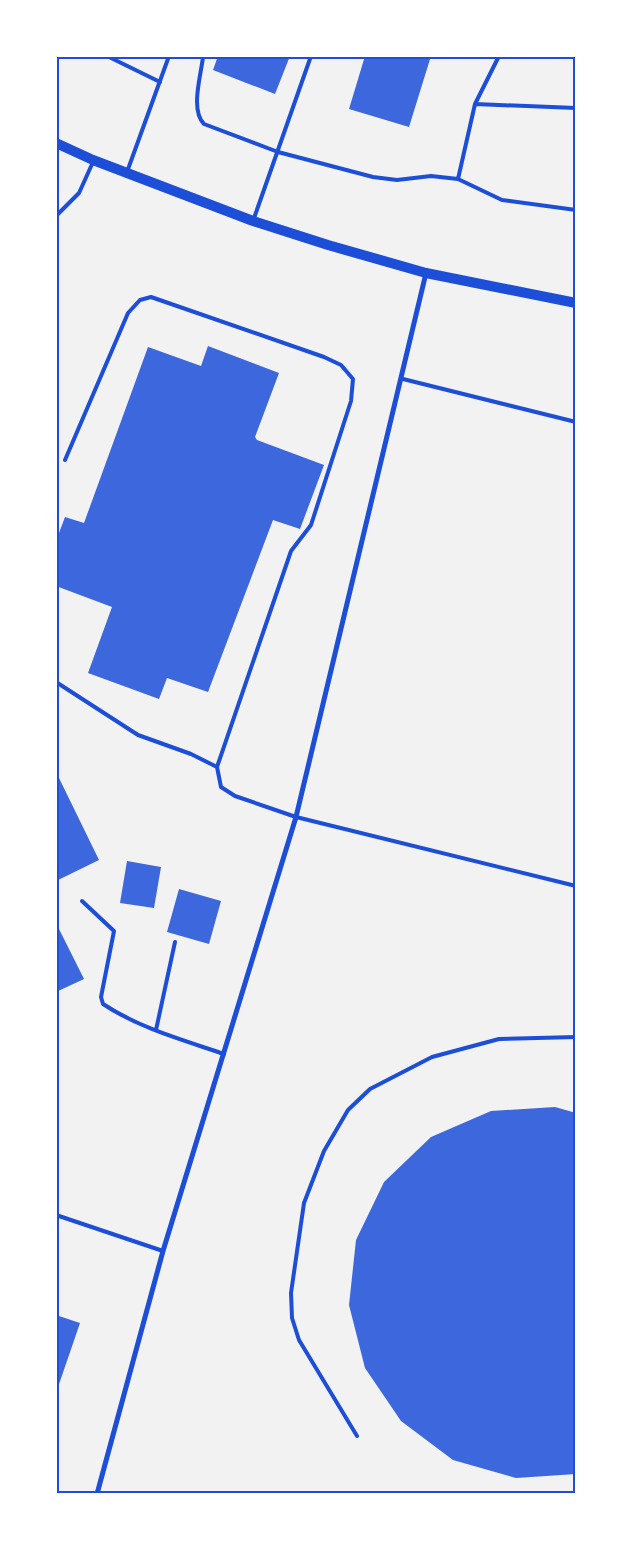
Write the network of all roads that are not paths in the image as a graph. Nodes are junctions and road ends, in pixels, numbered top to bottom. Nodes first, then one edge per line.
1 (107, 56) edge
2 (169, 56) edge
3 (311, 56) edge
4 (499, 56) edge
5 (203, 57) edge
6 (160, 82) junction
7 (475, 104) junction
8 (576, 108) edge
9 (56, 143) edge
10 (278, 152) junction
11 (94, 160) junction
12 (126, 172) junction
13 (458, 179) junction
14 (576, 210) edge
15 (56, 216) edge
16 (253, 221) junction
17 (426, 273) junction
18 (576, 303) edge
19 (402, 379) junction
20 (576, 422) edge
21 (65, 460) dead end
22 (56, 682) edge
23 (217, 768) junction
24 (296, 817) junction
25 (576, 886) edge
26 (82, 901) dead end
27 (175, 942) dead end
28 (156, 1030) junction
29 (576, 1037) edge
30 (224, 1054) junction
31 (56, 1215) edge
32 (163, 1251) junction
33 (357, 1436) dead end
34 (97, 1494) edge

1 - 6 lane
2 - 6 lane
3 - 10 lane
4 - 7 lane
5 - 10 lane
6 - 12 lane
7 - 8 lane
7 - 13 lane
9 - 11 main road
10 - 13 lane
10 - 16 lane
11 - 12 main road
11 - 15 lane
12 - 16 main road
13 - 14 lane
16 - 17 main road
17 - 18 main road
17 - 19 street
19 - 20 lane
19 - 24 street
21 - 23 lane
22 - 23 lane
23 - 24 lane
24 - 25 lane
24 - 30 street
26 - 28 lane
27 - 28 lane
28 - 30 lane
29 - 33 lane
30 - 32 street
31 - 32 lane
32 - 34 street

